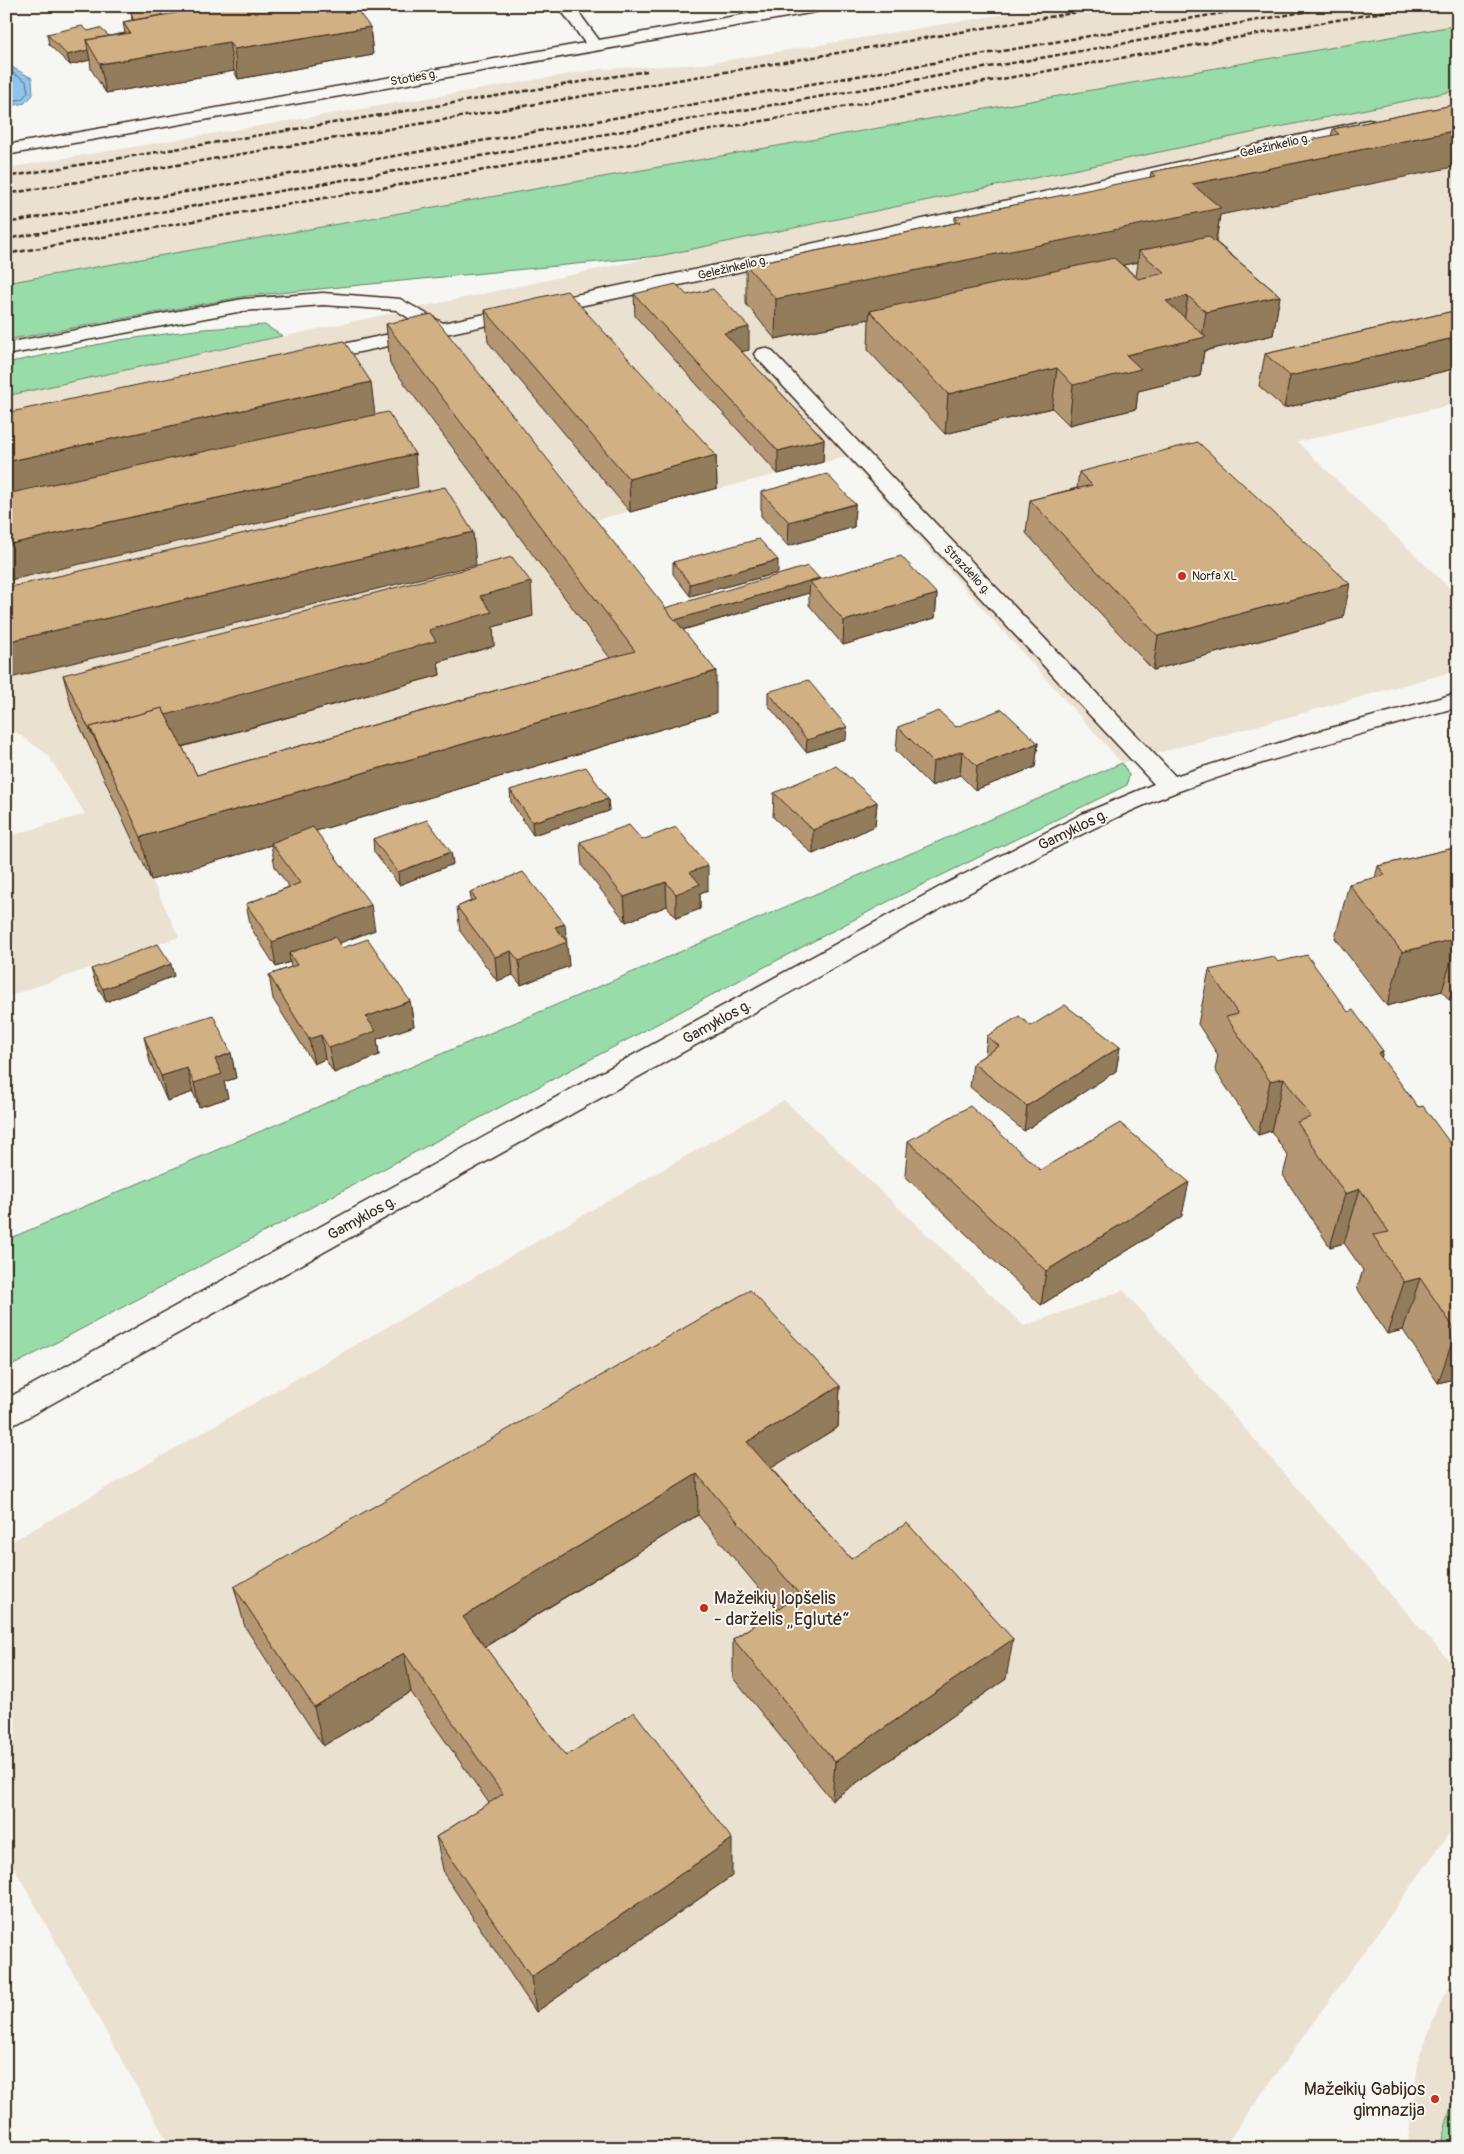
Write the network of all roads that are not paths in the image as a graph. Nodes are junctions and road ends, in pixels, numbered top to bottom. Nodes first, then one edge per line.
1 (566, 6) edge
2 (821, 6) edge
3 (594, 46) junction
4 (1390, 120) edge
5 (6, 150) edge
6 (440, 329) junction
7 (6, 349) edge
8 (764, 354) dead end
9 (294, 360) edge
10 (1458, 700) edge
11 (1170, 786) junction
12 (6, 1414) edge

1 - 3 street
2 - 3 street, Stoties g.
3 - 5 street, Stoties g.
4 - 6 street, Geležinkelio g.
6 - 7 street
6 - 9 street, Geležinkelio g.
8 - 11 street, Strazdelio g.
10 - 11 street, Gamyklos g.
11 - 12 street, Gamyklos g.

